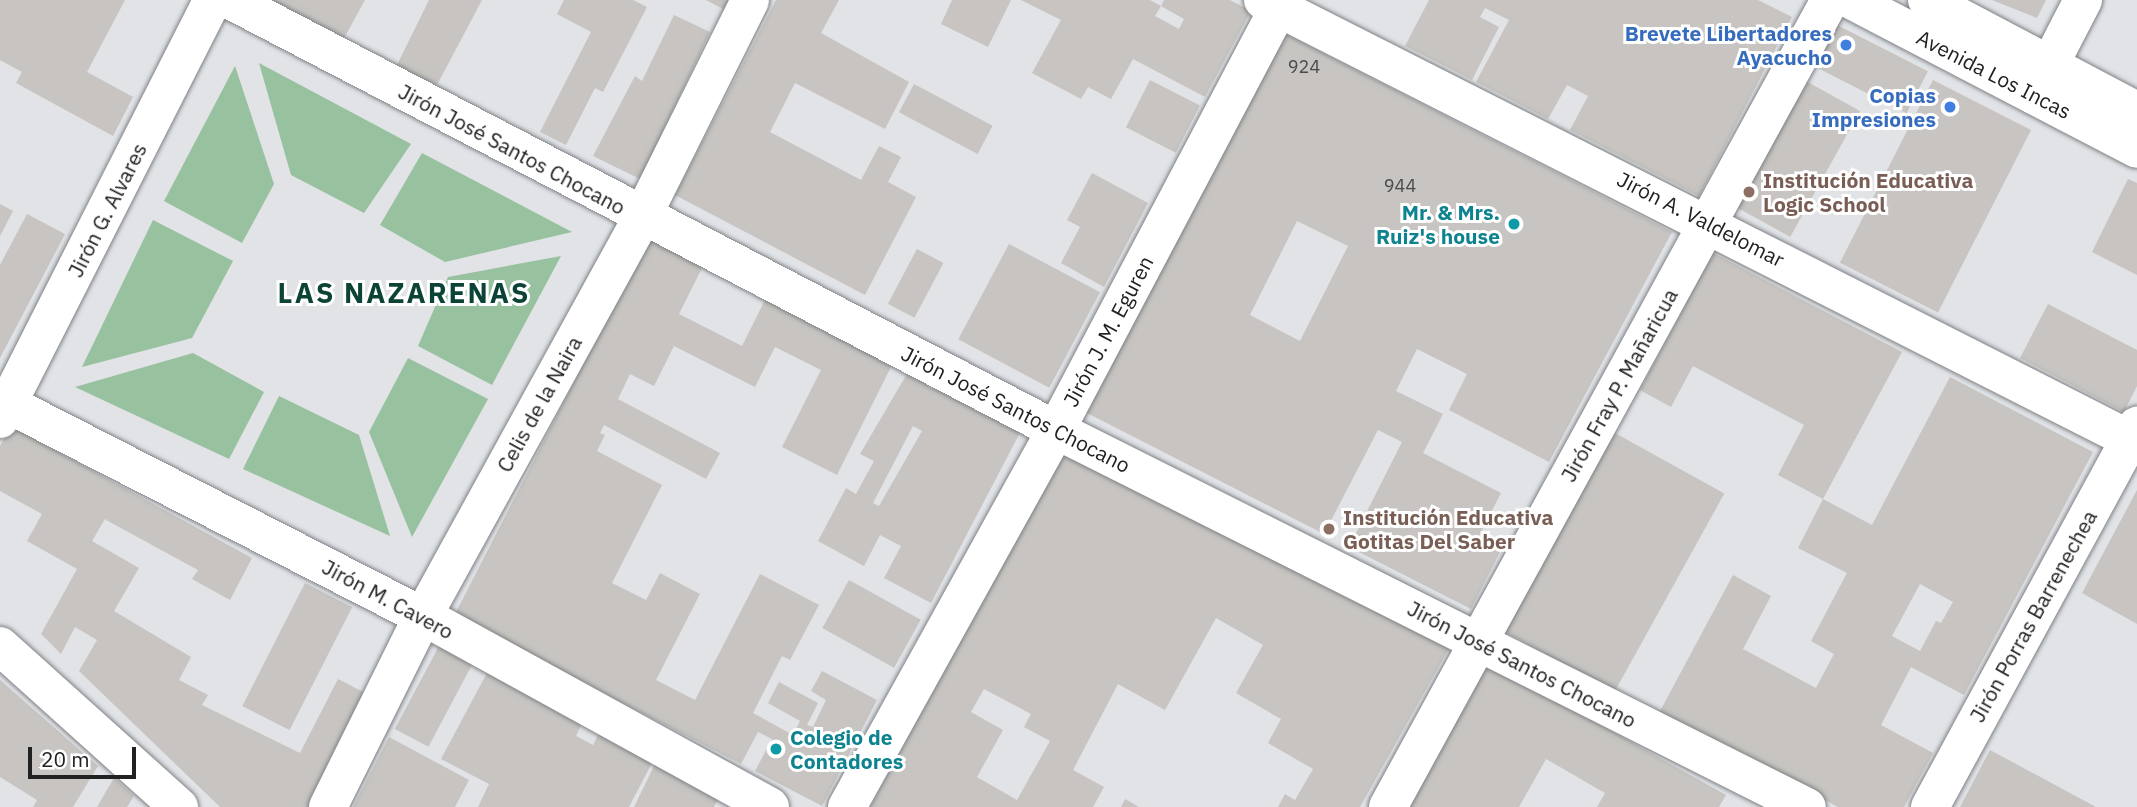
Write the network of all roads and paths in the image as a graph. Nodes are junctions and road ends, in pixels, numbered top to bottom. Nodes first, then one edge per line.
1 (213, 0) edge
2 (230, 0) edge
3 (750, 0) edge
4 (1830, 0) edge
5 (1851, 0) edge
6 (1927, 0) edge
7 (2083, 0) edge
8 (1275, 3) edge
9 (2042, 79) junction
10 (2137, 111) edge
11 (2137, 149) edge
12 (642, 217) junction
13 (1708, 222) junction
14 (3, 408) edge
15 (1056, 429) junction
16 (2134, 436) edge
17 (423, 616) junction
18 (1477, 642) junction
19 (0, 646) edge
20 (179, 807) edge
21 (328, 807) edge
22 (770, 807) edge
23 (847, 807) edge
24 (1388, 807) edge
25 (1807, 807) edge
26 (1930, 807) edge

1 - 14 street, Jirón G. Alvares
2 - 12 street, Jirón José Santos Chocano
3 - 12 street, Celis de la Naira
4 - 13 street, Jirón Fray P. Mañaricua
5 - 9 street, Avenida Los Incas
6 - 9 street, Avenida Los Incas
7 - 9 street
8 - 13 street, Jirón A. Valdelomar
8 - 15 street, Jirón J. M. Eguren
9 - 10 street, Avenida Los Incas
9 - 11 street, Avenida Los Incas
12 - 15 street, Jirón José Santos Chocano
12 - 17 street, Celis de la Naira
13 - 16 street, Jirón A. Valdelomar
13 - 18 street, Jirón Fray P. Mañaricua
14 - 17 street, Jirón M. Cavero
15 - 18 street, Jirón José Santos Chocano
15 - 23 street, Jirón J. M. Eguren
16 - 26 street, Jirón Porras Barrenechea
17 - 21 street, Celis de la Naira
17 - 22 street, Jirón M. Cavero
18 - 24 street, Jirón Fray P. Mañaricua
18 - 25 street, Jirón José Santos Chocano
19 - 20 street

